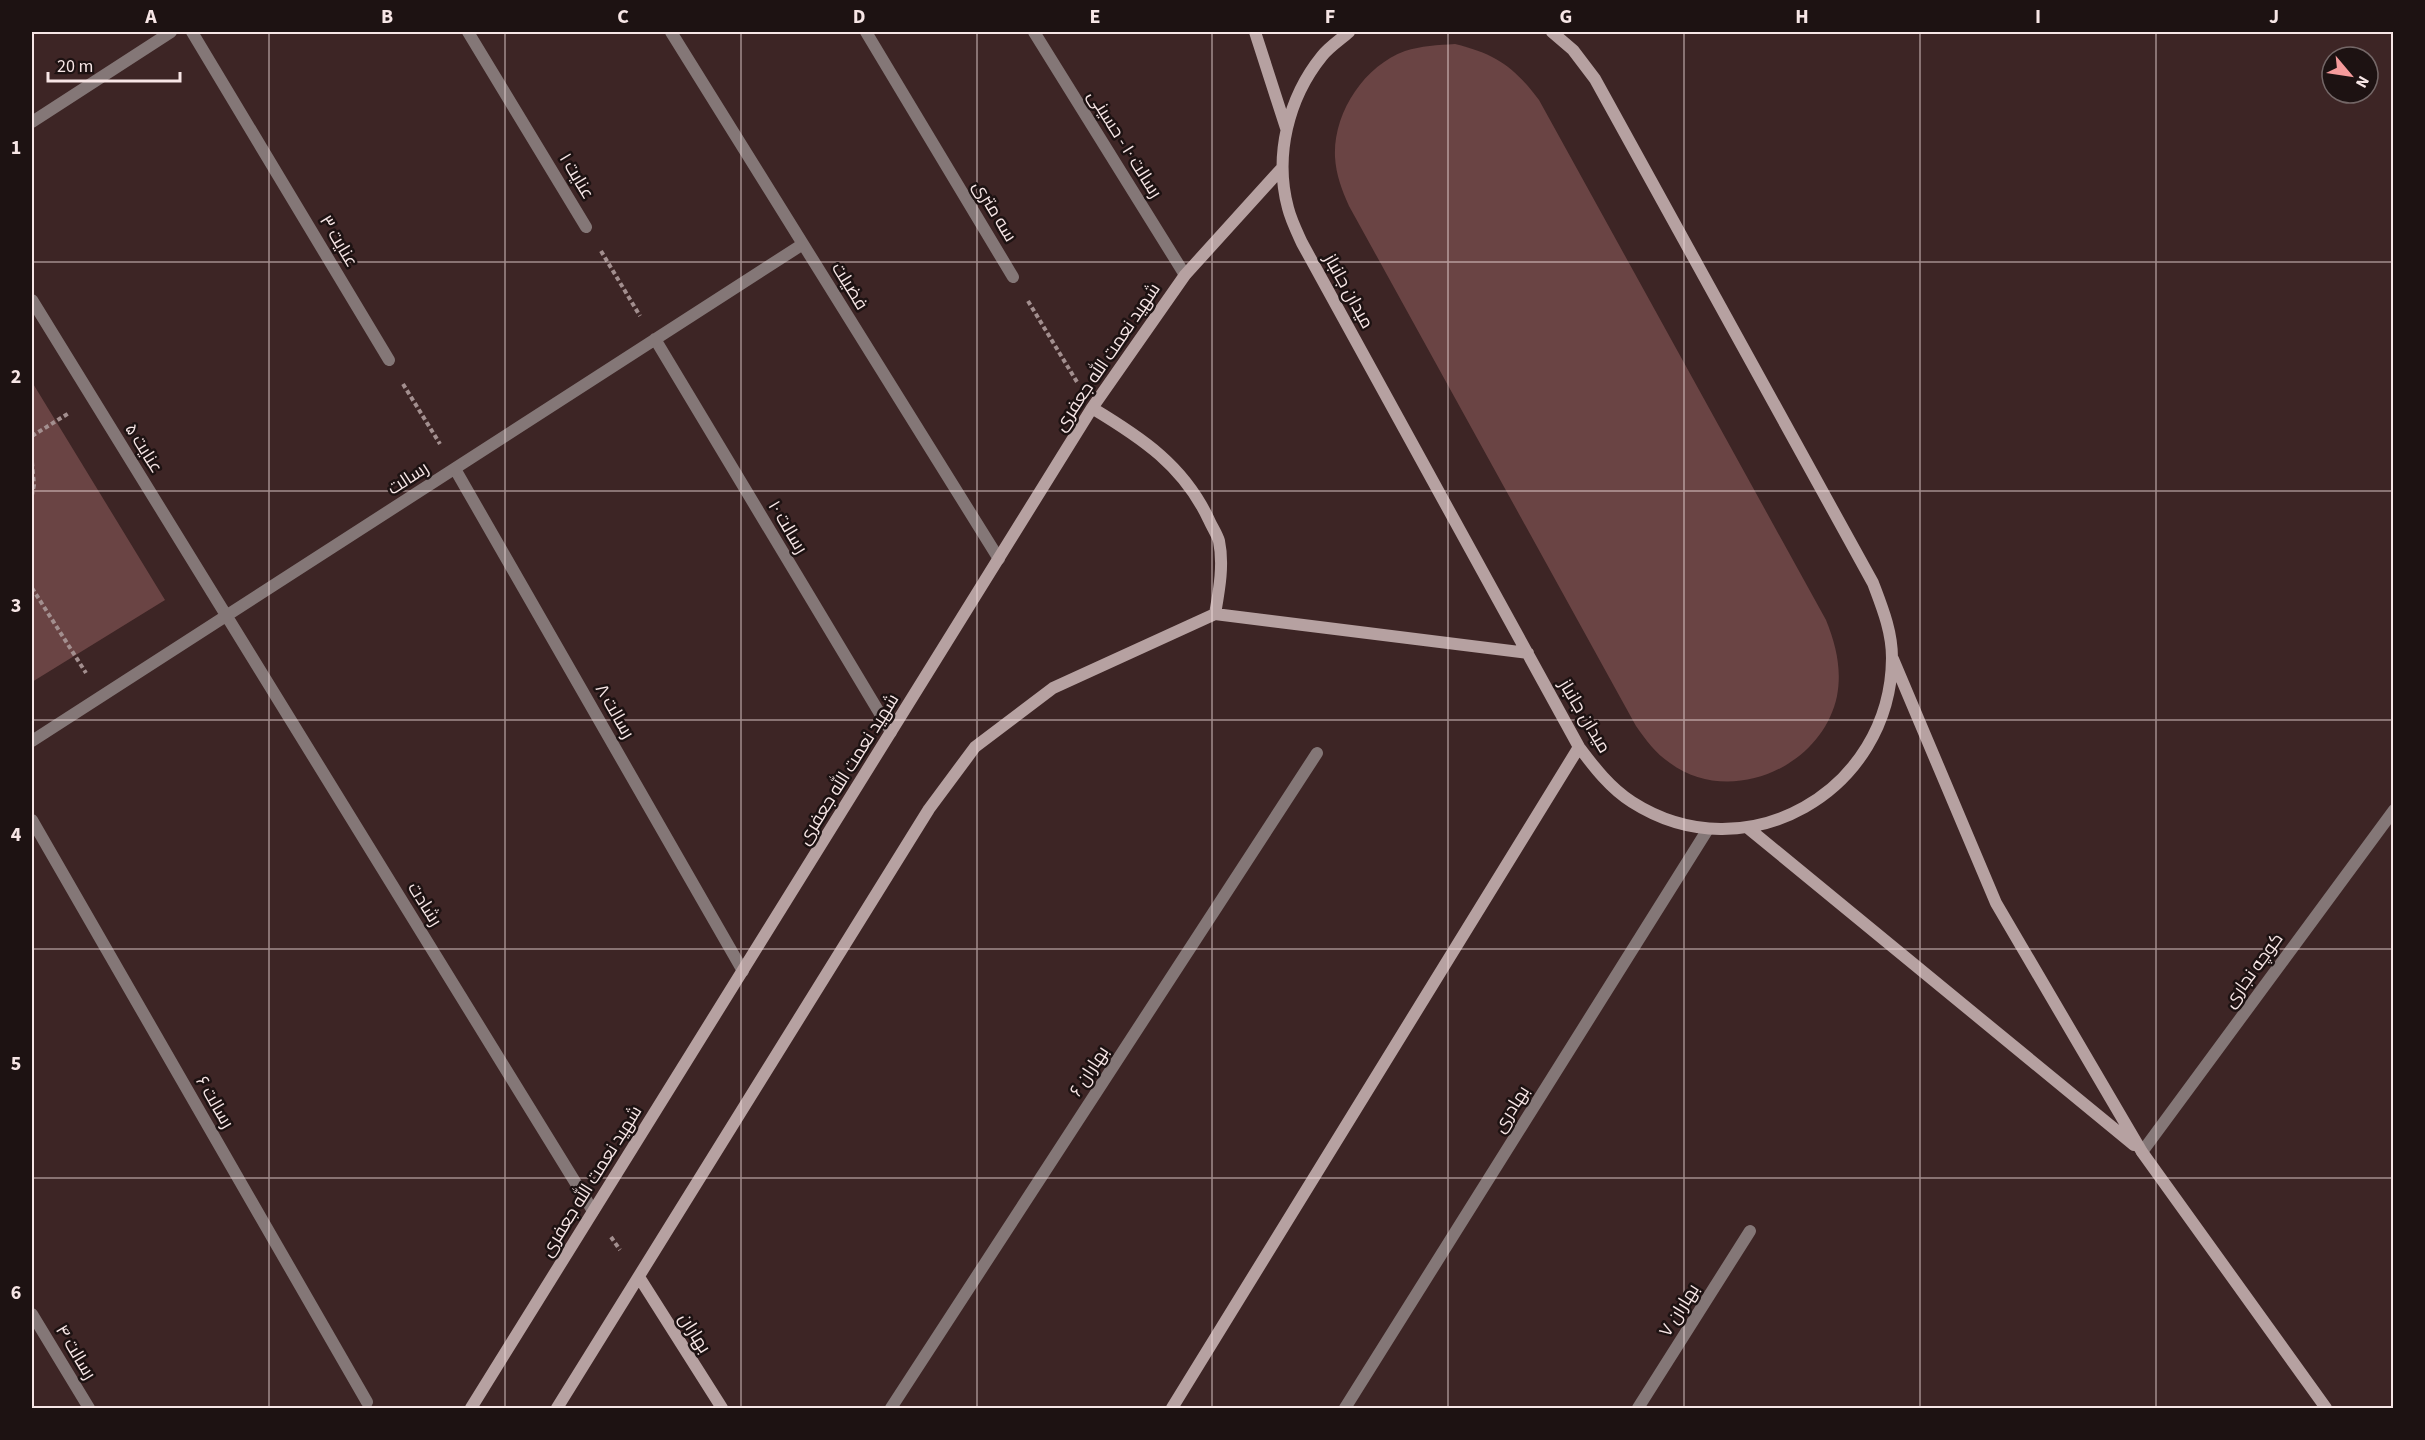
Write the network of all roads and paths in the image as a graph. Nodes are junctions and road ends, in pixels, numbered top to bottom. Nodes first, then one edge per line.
1 (171, 32) edge
2 (192, 32) edge
3 (468, 32) edge
4 (671, 32) edge
5 (866, 32) edge
6 (1035, 32) edge
7 (1256, 32) edge
8 (1349, 32) edge
9 (1552, 32) edge
10 (32, 122) edge
11 (1286, 128) junction
12 (1282, 168) junction
13 (586, 227) joint
14 (803, 244) junction
15 (1185, 275) junction
16 (1013, 277) joint
17 (32, 300) edge
18 (655, 339) junction
19 (389, 360) joint
20 (92, 398) junction
21 (1092, 408) junction
22 (32, 436) edge
23 (32, 462) edge
24 (455, 469) junction
25 (32, 495) edge
26 (999, 559) junction
27 (32, 588) edge
28 (1215, 614) junction
29 (226, 615) junction
30 (1528, 654) junction
31 (1892, 657) junction
32 (100, 696) junction
33 (891, 732) junction
34 (32, 741) edge
35 (1579, 747) junction
36 (1317, 753) dead end
37 (2394, 810) edge
38 (32, 820) edge
39 (1748, 828) junction
40 (1708, 829) junction
41 (743, 971) junction
42 (2142, 1152) junction
43 (593, 1211) junction
44 (1750, 1231) dead end
45 (639, 1277) junction
46 (32, 1314) edge
47 (367, 1402) dead end
48 (89, 1408) edge
49 (471, 1408) edge
50 (557, 1408) edge
51 (722, 1408) edge
52 (891, 1408) edge
53 (1173, 1408) edge
54 (1344, 1408) edge
55 (1638, 1408) edge
56 (2326, 1408) edge

1 - 10 street
2 - 19 street, عنایت ۳
3 - 13 street, عنایت ۱
4 - 14 street, فضیلت
5 - 16 street, سه متری
6 - 15 street, رسالت ۱۰ - حسینی
7 - 11 main road
8 - 11 main road, میدان جانباز
9 - 31 main road, میدان جانباز
11 - 12 main road, میدان جانباز
12 - 15 main road, شهید نعمت الله جعفری
12 - 30 main road, میدان جانباز
13 - 18 path, عنایت ۱
14 - 18 street, رسالت
14 - 26 street, فضیلت
15 - 21 main road, شهید نعمت الله جعفری
16 - 21 path
17 - 20 street, عنایت ۵
18 - 24 street, رسالت
18 - 33 street, رسالت ۱۰
19 - 24 path
20 - 22 path
20 - 29 street, عنایت ۵
21 - 26 main road, شهید نعمت الله جعفری
21 - 28 main road
23 - 25 path
24 - 29 street, رسالت
24 - 41 street, رسالت ۸
26 - 33 main road, شهید نعمت الله جعفری
27 - 32 path
28 - 30 main road
28 - 45 main road
29 - 32 street, رسالت
29 - 43 street, رشادت
30 - 35 main road, میدان جانباز
31 - 39 main road, میدان جانباز
31 - 42 main road
32 - 34 street, رسالت
33 - 41 main road, شهید نعمت الله جعفری
35 - 40 main road, میدان جانباز
35 - 53 main road
36 - 52 street, بهاران ۶
37 - 42 street, کوچه نجاری
38 - 47 street, رسالت ۶
39 - 40 main road, میدان جانباز
39 - 42 main road
40 - 54 street, بهادری
41 - 43 main road, شهید نعمت الله جعفری
42 - 56 main road
43 - 45 path
43 - 49 main road, شهید نعمت الله جعفری
44 - 55 street, بهاران ۷
45 - 50 main road
45 - 51 main road, بهاران
46 - 48 street, رسالت ۴

